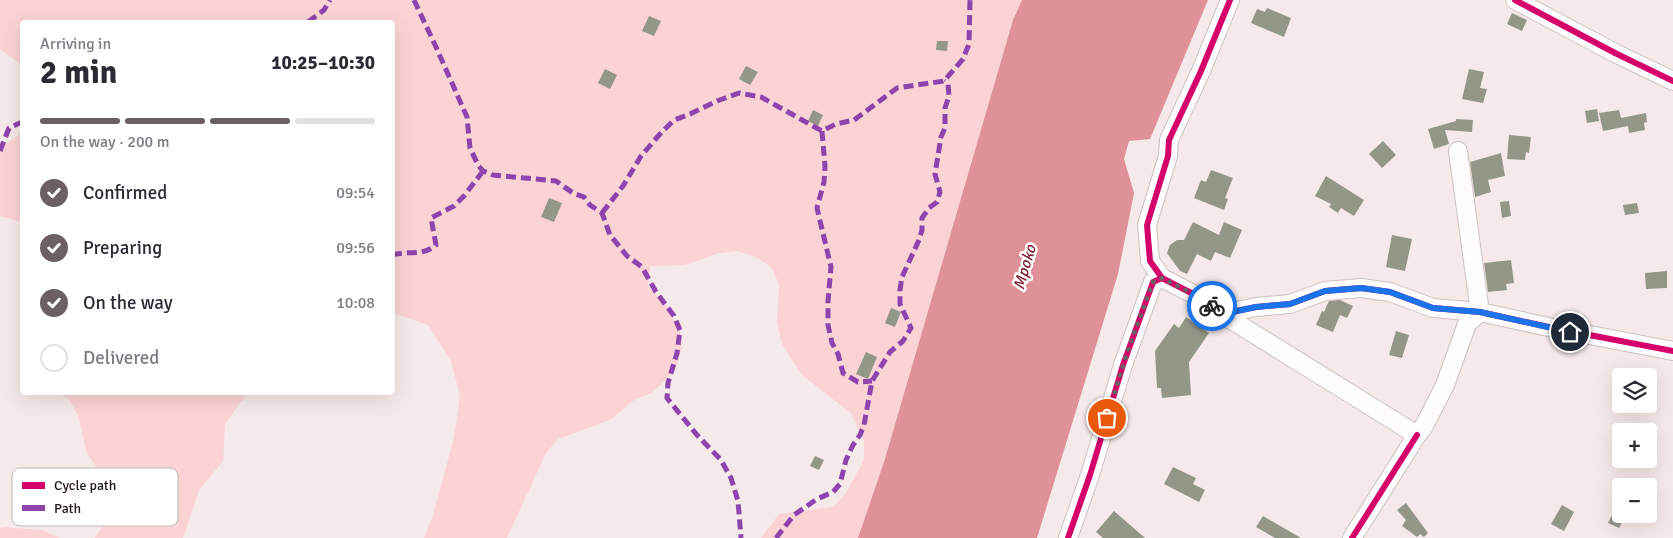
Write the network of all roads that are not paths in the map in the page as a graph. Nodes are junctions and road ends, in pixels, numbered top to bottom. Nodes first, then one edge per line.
1 (1230, 0) edge
2 (1515, 0) edge
3 (1673, 81) edge
4 (1458, 151) dead end
5 (1162, 278) junction
6 (1480, 312) junction
7 (1222, 314) junction
8 (1673, 351) edge
9 (1417, 435) junction
10 (1068, 538) edge
11 (1352, 538) edge

1 - 5 street
2 - 3 street
4 - 6 street
5 - 7 street
5 - 10 street
6 - 7 street
6 - 8 street
6 - 9 street
7 - 9 street
9 - 11 street

